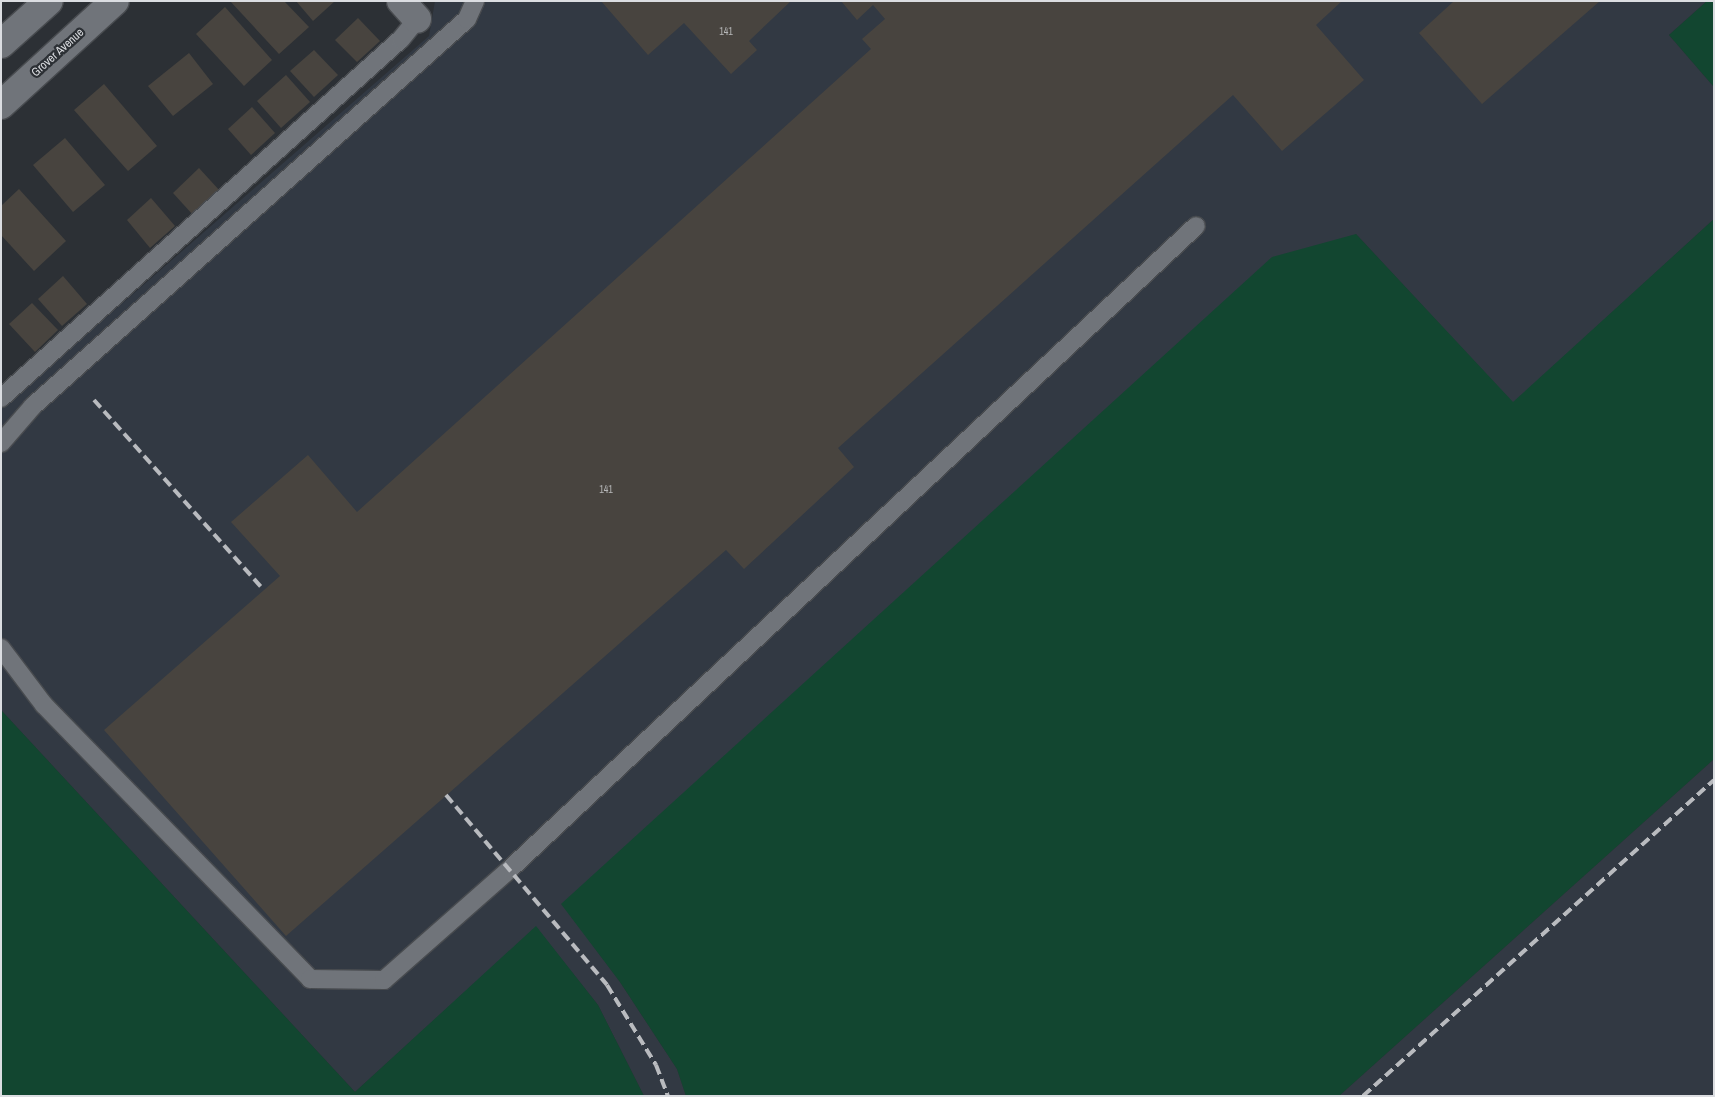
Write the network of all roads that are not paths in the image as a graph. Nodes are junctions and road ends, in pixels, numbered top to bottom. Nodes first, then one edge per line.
1 (49, 1) edge
2 (115, 1) edge
3 (475, 1) edge
4 (409, 10) edge
5 (1, 44) edge
6 (1, 105) edge
7 (1196, 226) dead end
8 (1, 398) edge
9 (1, 443) edge
10 (1, 648) edge

1 - 5 street
2 - 6 street, Grover Avenue
3 - 9 lane
4 - 8 lane
7 - 10 lane

